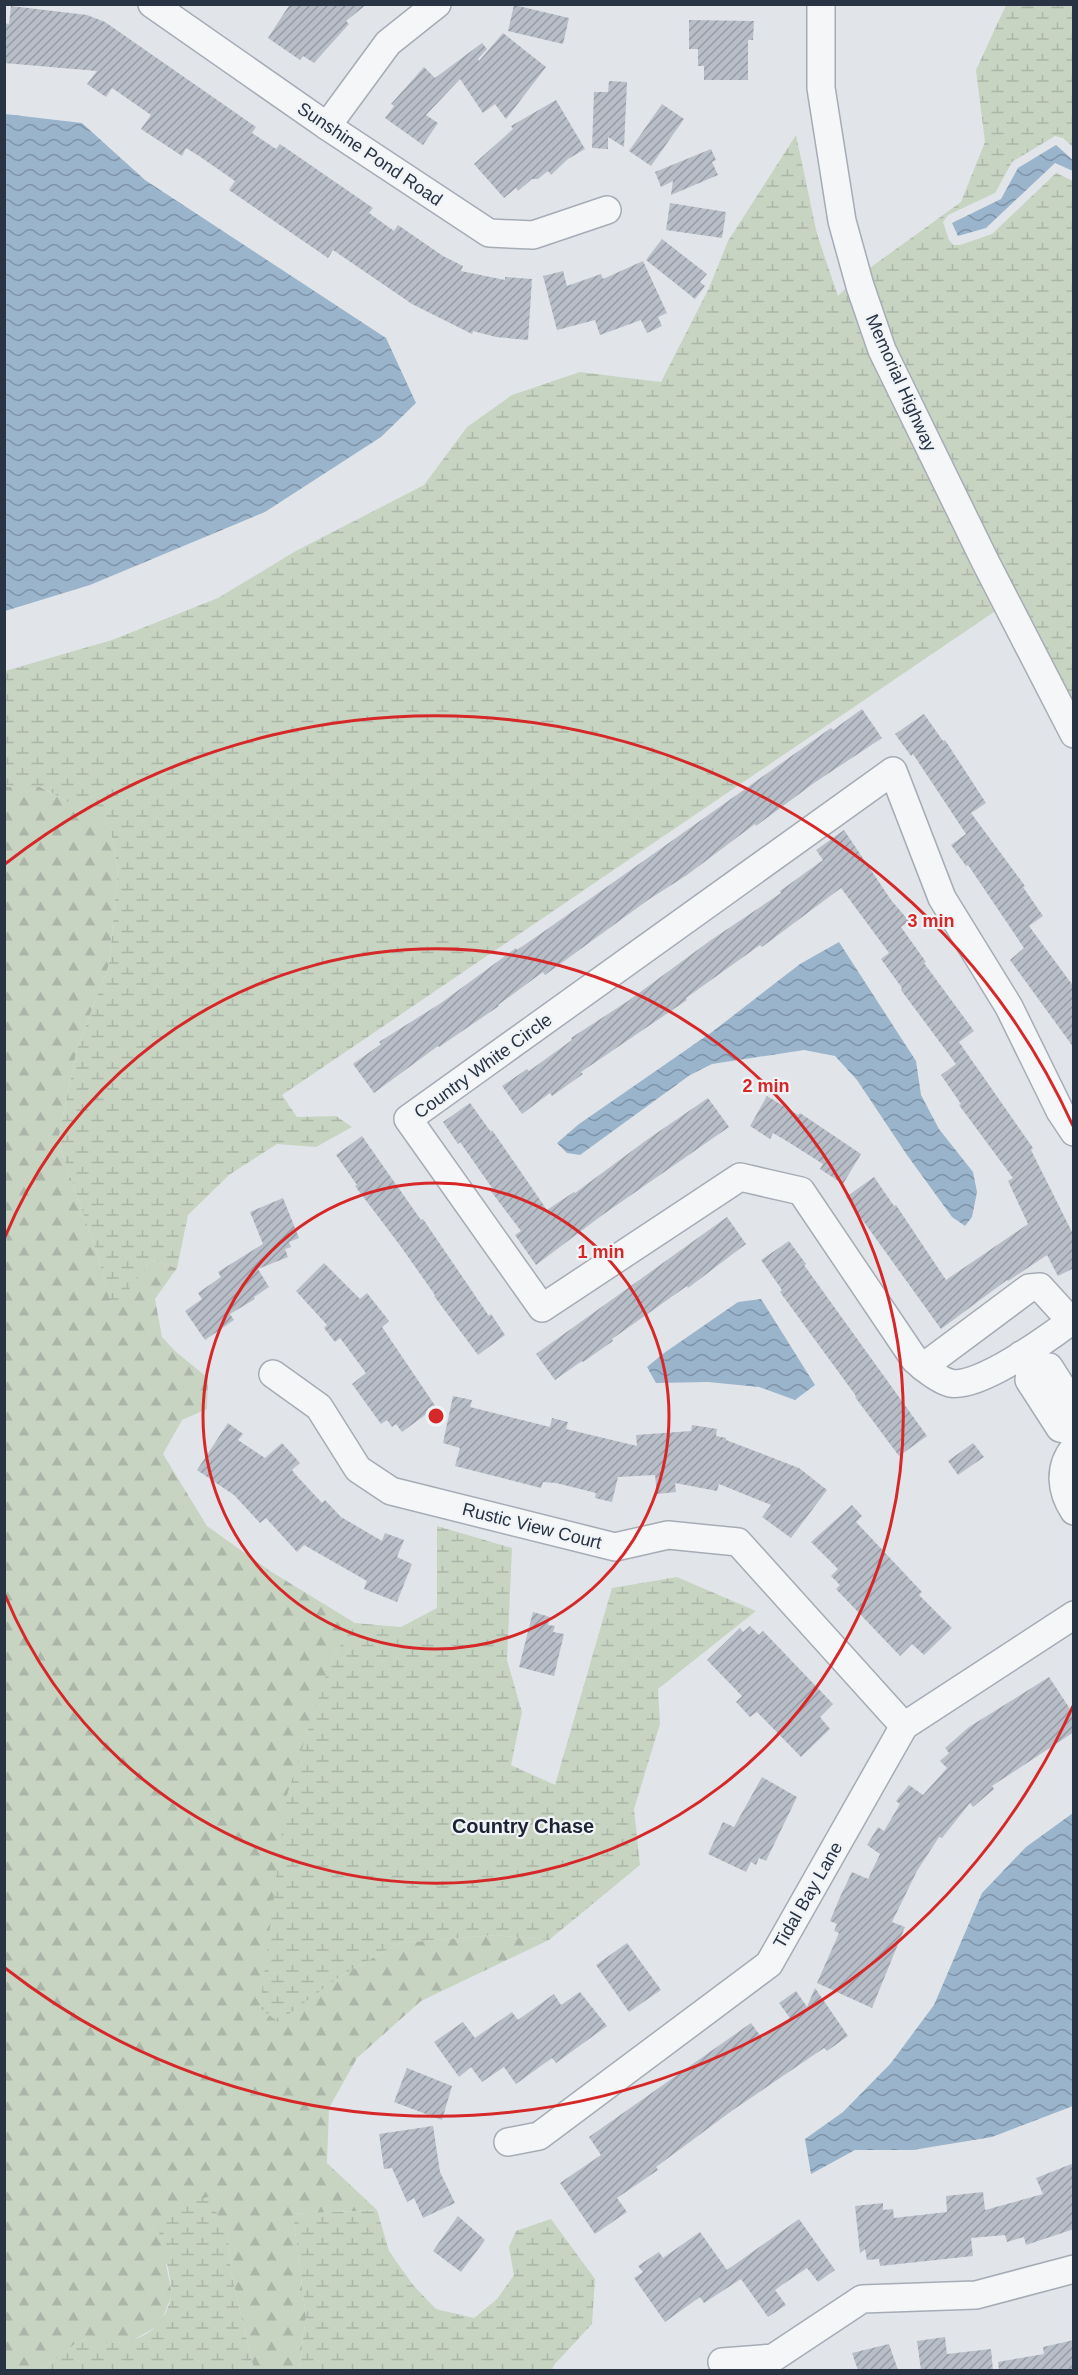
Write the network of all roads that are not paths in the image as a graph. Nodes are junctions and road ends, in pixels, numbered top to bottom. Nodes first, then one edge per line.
1 (152, 4) edge
2 (437, 4) edge
3 (821, 4) edge
4 (327, 126) junction
5 (607, 210) dead end
6 (1074, 734) edge
7 (1074, 1132) edge
8 (1072, 1320) edge
9 (1026, 1361) junction
10 (923, 1367) junction
11 (273, 1374) dead end
12 (1074, 1406) edge
13 (1074, 1431) edge
14 (1074, 1448) edge
15 (1074, 1511) edge
16 (1074, 1615) edge
17 (904, 1726) junction
18 (508, 2142) dead end
19 (1074, 2269) edge
20 (722, 2362) dead end

1 - 4 street, Sunshine Pond Road
2 - 4 street
3 - 6 street, Memorial Highway
4 - 5 street, Sunshine Pond Road
7 - 10 street, Country White Circle
8 - 9 street, Country White Circle
8 - 10 street
9 - 10 street, Country White Circle
9 - 12 street
9 - 13 street
11 - 17 street, Rustic View Court
14 - 15 street
16 - 17 street, Tidal Bay Lane
17 - 18 street, Tidal Bay Lane
19 - 20 street

